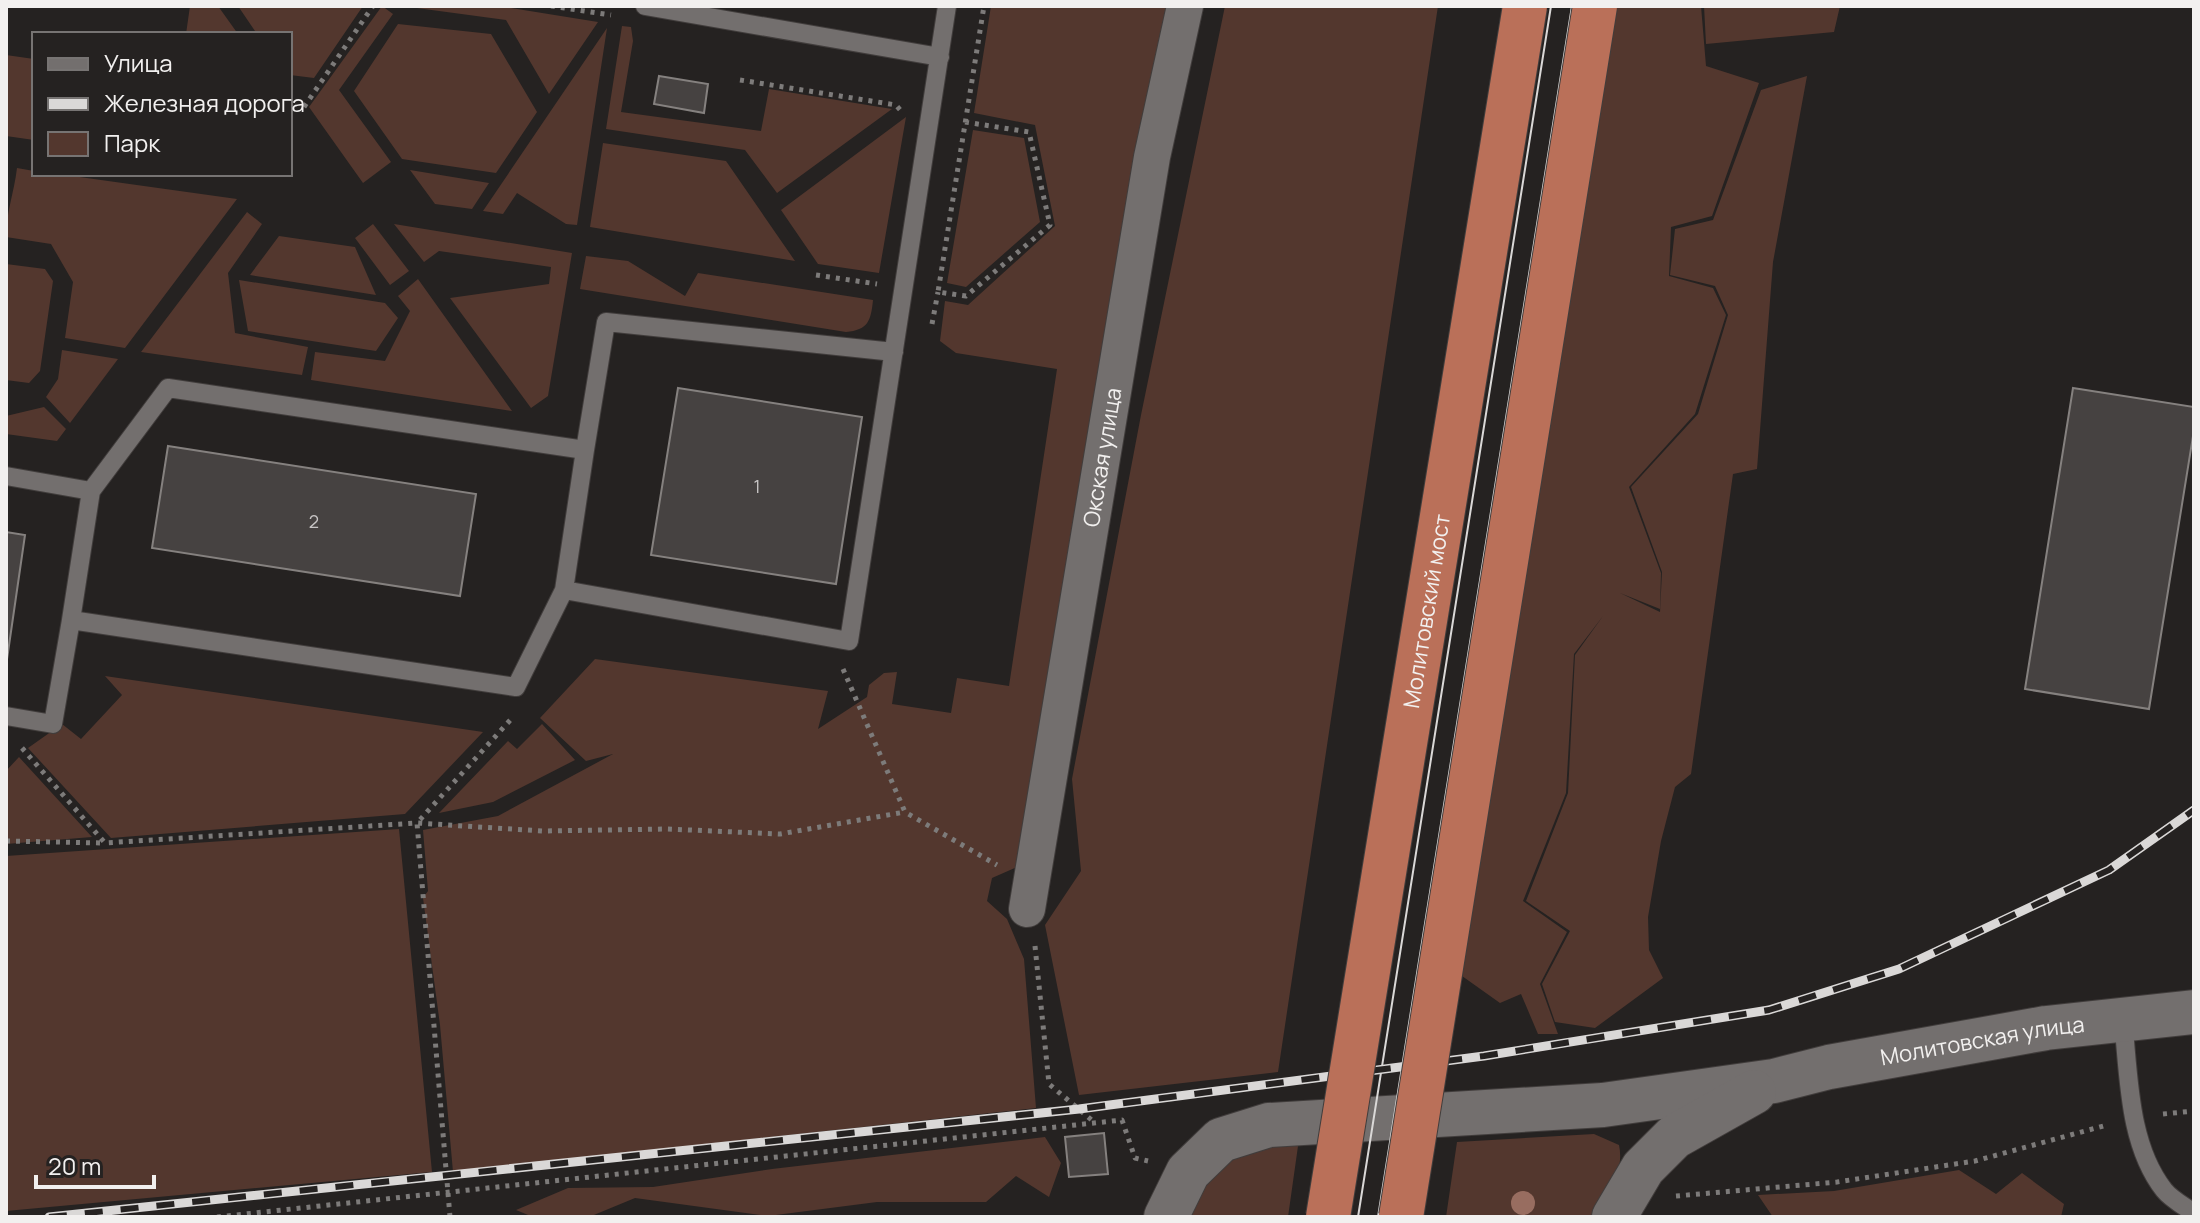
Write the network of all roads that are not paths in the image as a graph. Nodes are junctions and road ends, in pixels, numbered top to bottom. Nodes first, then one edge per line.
1 (645, 6) edge
2 (947, 6) edge
3 (1185, 6) edge
4 (1525, 6) edge
5 (1595, 6) edge
6 (940, 57) junction
7 (894, 352) junction
8 (585, 450) junction
9 (6, 476) edge
10 (91, 491) junction
11 (564, 590) junction
12 (71, 620) junction
13 (6, 716) edge
14 (1027, 909) road end
15 (2194, 1012) edge
16 (2123, 1017) junction
17 (1774, 1081) junction
18 (1603, 1105) junction
19 (1655, 1183) junction
20 (2194, 1213) edge
21 (1166, 1217) edge
22 (1328, 1217) edge
23 (1401, 1217) edge
24 (1614, 1217) edge

1 - 6 lane
2 - 6 lane
3 - 14 street, Окская улица
4 - 22 main road, Молитовский мост, bridge
5 - 23 main road, bridge
6 - 7 lane
7 - 8 lane
7 - 11 lane
8 - 10 lane
8 - 11 lane
9 - 10 lane
10 - 12 lane
11 - 12 lane
12 - 13 lane
15 - 16 street, Молитовская улица
16 - 17 street, Молитовская улица
16 - 20 lane
17 - 18 street
17 - 19 street
18 - 19 street
18 - 21 street
19 - 24 street

